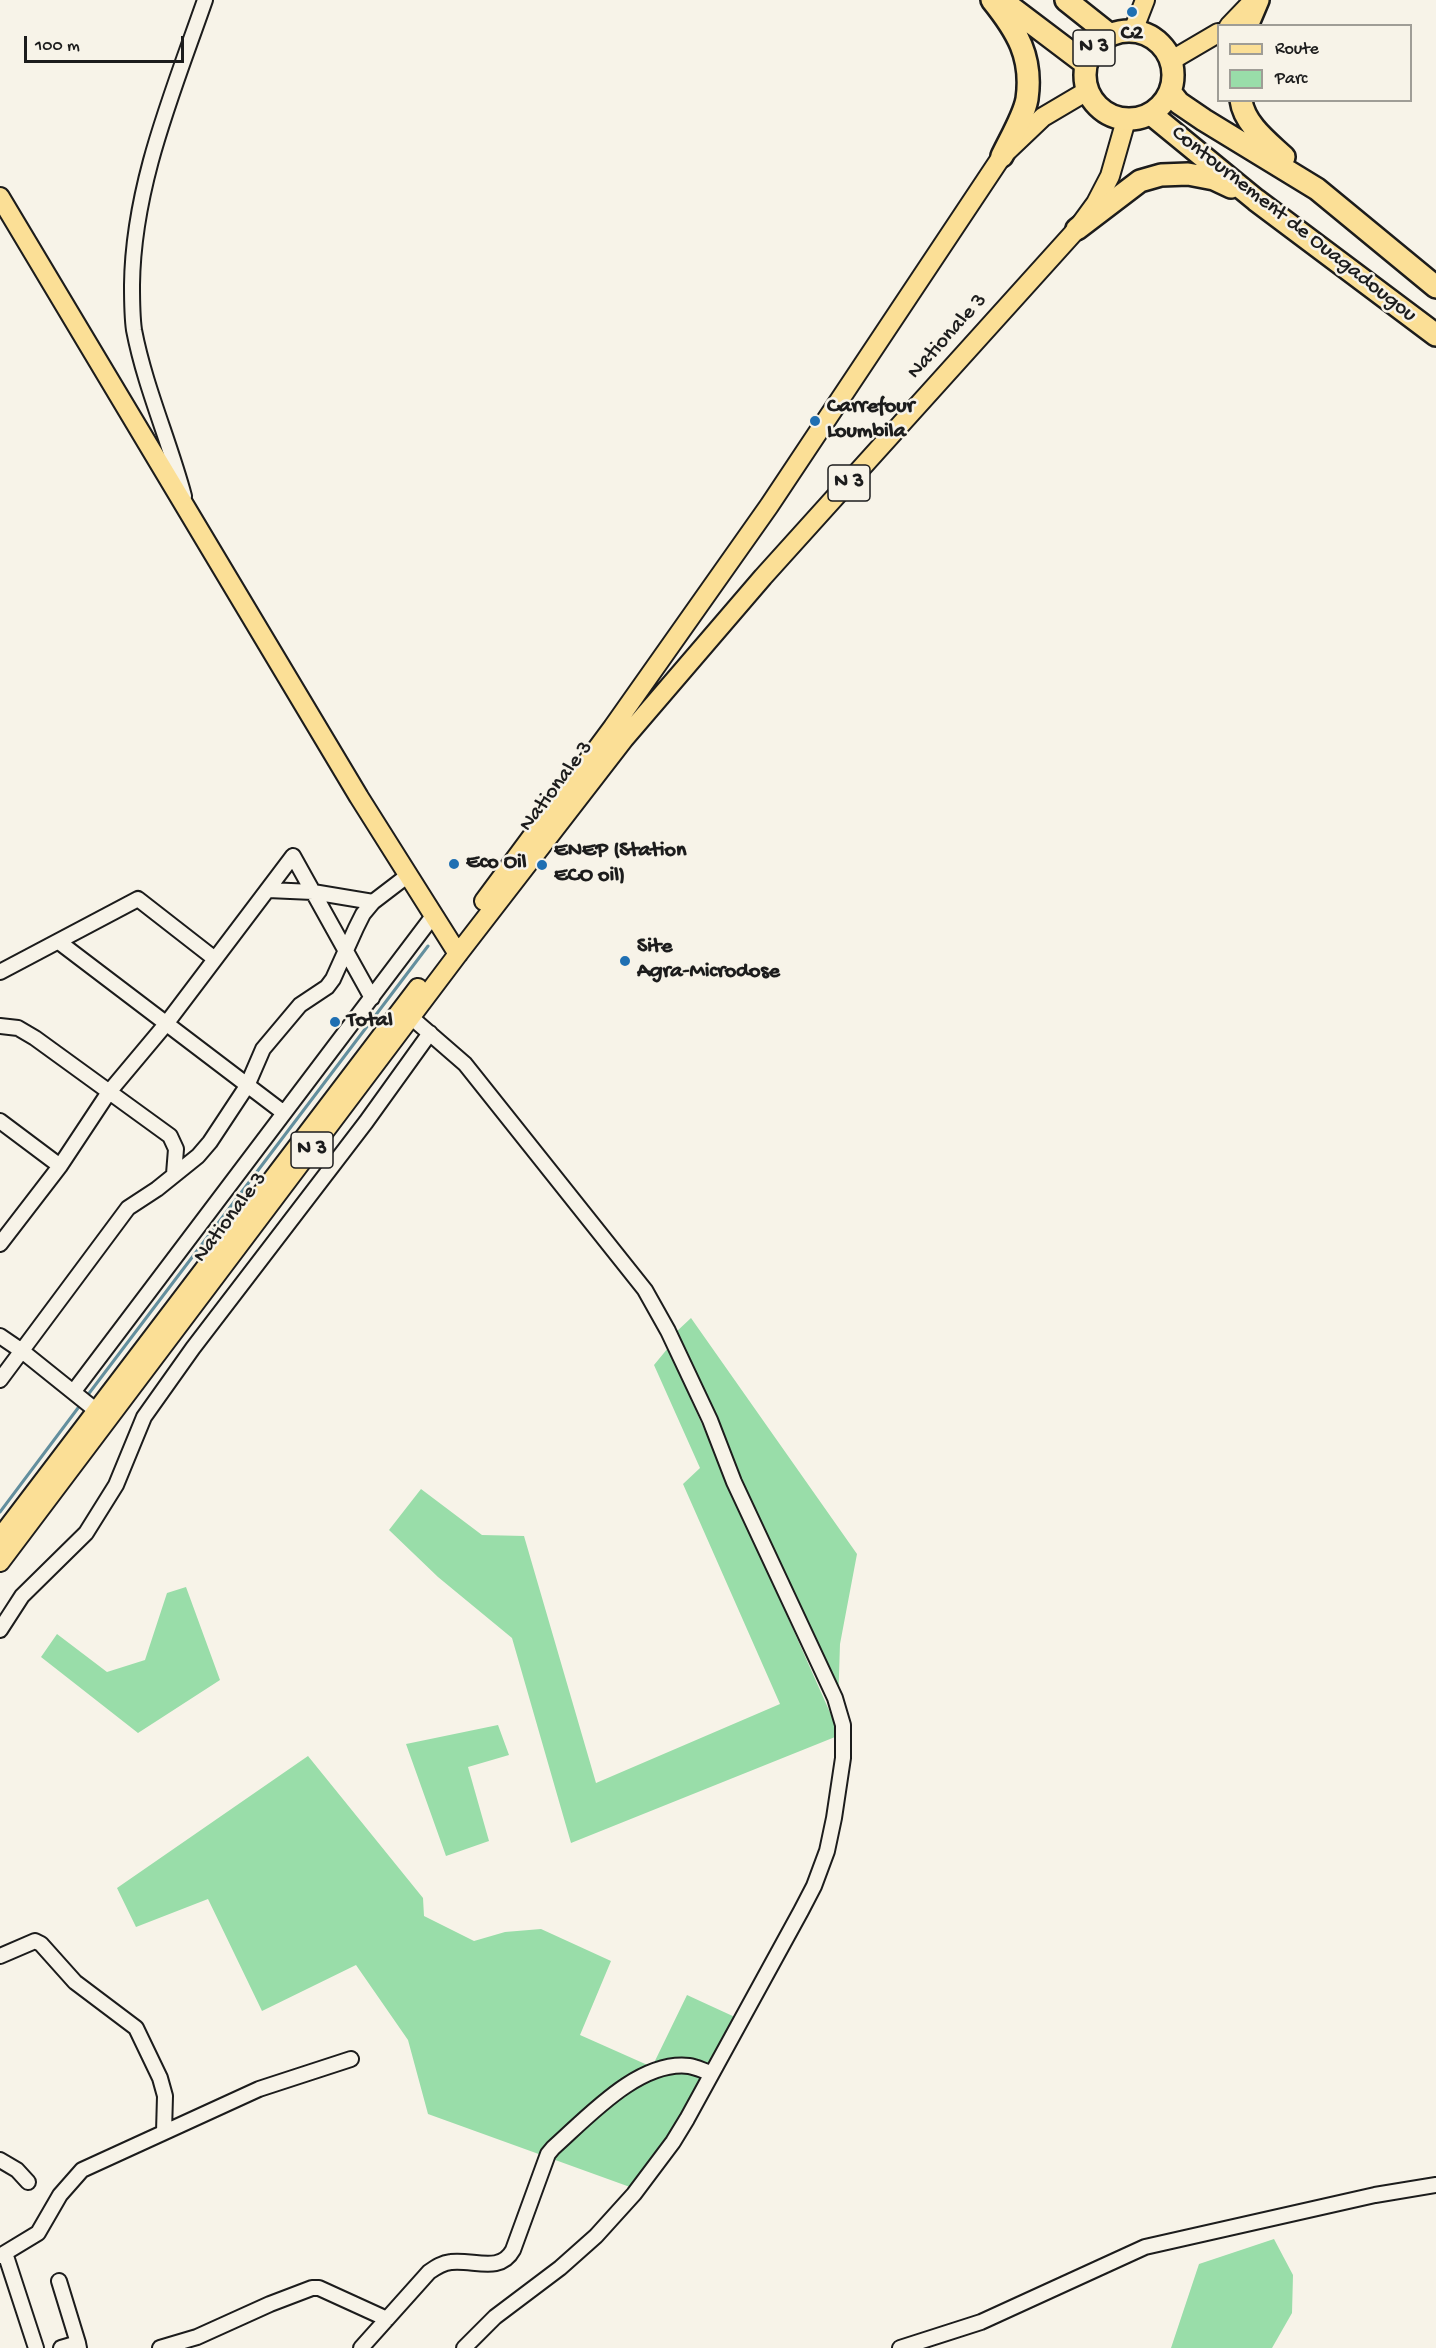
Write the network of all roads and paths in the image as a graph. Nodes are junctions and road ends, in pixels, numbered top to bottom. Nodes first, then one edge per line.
1 (205, 0) edge
2 (992, 0) edge
3 (1001, 0) edge
4 (1066, 0) edge
5 (1145, 0) edge
6 (1256, 0) edge
7 (1231, 24) edge
8 (1248, 24) edge
9 (1133, 31) junction
10 (1217, 34) edge
11 (1110, 35) junction
12 (1172, 60) junction
13 (1086, 64) junction
14 (1088, 91) junction
15 (1171, 93) junction
16 (1241, 102) edge
17 (1151, 114) junction
18 (1126, 120) junction
19 (1002, 156) junction
20 (1317, 189) junction
21 (0, 197) edge
22 (1256, 200) junction
23 (1077, 229) junction
24 (1436, 287) edge
25 (1436, 335) edge
26 (189, 512) junction
27 (407, 876) junction
28 (268, 890) junction
29 (313, 892) junction
30 (373, 902) junction
31 (433, 916) junction
32 (59, 942) junction
33 (455, 949) junction
34 (346, 951) junction
35 (215, 959) junction
36 (0, 972) edge
37 (372, 998) junction
38 (412, 1018) junction
39 (166, 1024) junction
40 (0, 1026) edge
41 (430, 1034) junction
42 (247, 1086) junction
43 (109, 1092) junction
44 (284, 1113) junction
45 (0, 1121) edge
46 (60, 1166) junction
47 (174, 1174) junction
48 (2, 1238) edge
49 (0, 1336) edge
50 (22, 1351) junction
51 (0, 1380) edge
52 (74, 1391) junction
53 (102, 1415) junction
54 (0, 1538) edge
55 (0, 1562) edge
56 (0, 1630) edge
57 (0, 1956) edge
58 (351, 2059) dead end
59 (711, 2073) junction
60 (164, 2132) junction
61 (0, 2160) edge
62 (28, 2182) dead end
63 (1436, 2185) edge
64 (4, 2262) edge
65 (59, 2281) dead end
66 (387, 2319) junction
67 (200, 2343) edge
68 (79, 2346) edge
69 (36, 2348) edge
70 (61, 2348) edge
71 (160, 2348) edge
72 (362, 2348) edge
73 (464, 2348) edge
74 (900, 2348) edge

1 - 26 street
2 - 19 highway
3 - 13 highway
4 - 11 highway
5 - 9 main road, N 3
6 - 7 main road
6 - 8 highway
9 - 11 highway, N 3
9 - 12 highway, N 3
10 - 12 main road
11 - 13 highway, N 3
12 - 15 highway, Contournement de Ouagadougou
13 - 14 highway, N 3
14 - 18 highway, N 3
14 - 19 main road, Nationale 3 / N 3
15 - 17 highway, Contournement de Ouagadougou
15 - 20 highway, Contournement de Ouagadougou
16 - 20 highway
17 - 18 highway, Contournement de Ouagadougou
17 - 22 highway, Contournement de Ouagadougou
18 - 23 main road, Nationale 3 / N 3
19 - 33 main road, Nationale 3 / N 3
20 - 24 highway, Contournement de Ouagadougou
21 - 26 main road
22 - 23 highway
22 - 25 highway, Contournement de Ouagadougou
23 - 33 main road, Nationale 3 / N 3
26 - 27 main road
27 - 30 street
27 - 31 main road
28 - 29 street
28 - 29 street
28 - 35 street
29 - 30 street
29 - 34 street
30 - 34 street
31 - 33 main road
31 - 37 street
32 - 35 street
32 - 36 street
32 - 39 street
33 - 38 main road, Nationale 3 / N 3
33 - 53 main road, Nationale 3 / N 3
34 - 37 street
34 - 42 street
35 - 39 street
37 - 44 street
38 - 41 street
38 - 53 main road, Nationale 3 / N 3
39 - 42 street
39 - 43 street
40 - 43 street
41 - 56 street
41 - 59 street
42 - 44 street
42 - 47 street
43 - 46 street
43 - 47 street
44 - 52 street
45 - 46 street
46 - 48 street
47 - 50 street
49 - 50 street
50 - 51 street
50 - 52 street
52 - 53 street
53 - 54 main road, Nationale 3 / N 3
53 - 55 main road, Nationale 3 / N 3
57 - 60 street
58 - 60 street
59 - 66 street
59 - 73 street
60 - 64 street
61 - 62 street
63 - 74 street
64 - 69 street
65 - 68 street
66 - 67 street
66 - 72 street
67 - 71 street
68 - 70 street

